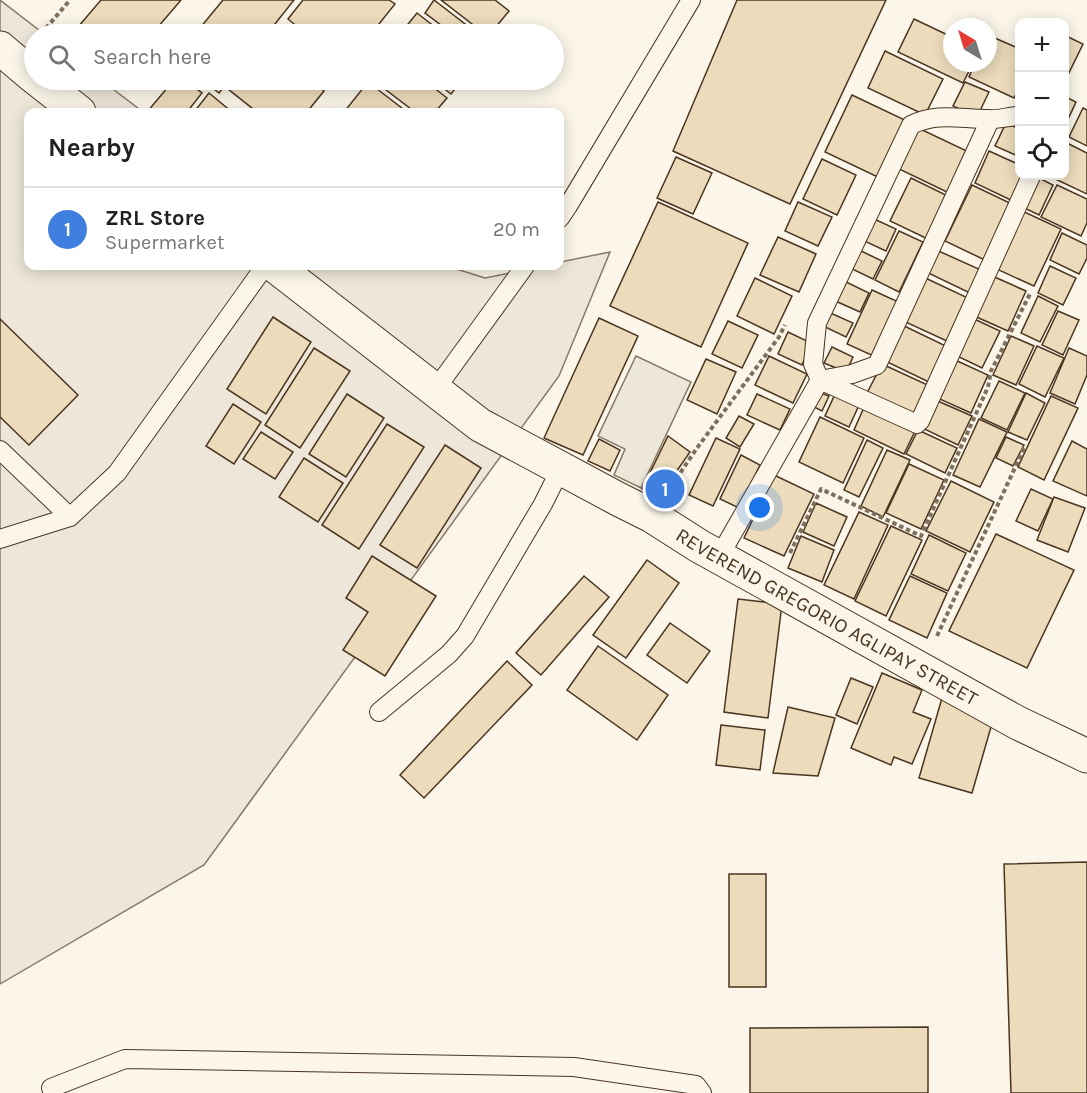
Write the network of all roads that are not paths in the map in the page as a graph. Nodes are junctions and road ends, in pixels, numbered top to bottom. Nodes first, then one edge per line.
1 (691, 0) edge
2 (0, 48) edge
3 (24, 68) edge
4 (51, 90) edge
5 (74, 108) edge
6 (1015, 116) edge
7 (990, 120) junction
8 (1029, 180) edge
9 (564, 212) edge
10 (262, 270) edge
11 (280, 270) edge
12 (522, 270) edge
13 (820, 380) junction
14 (435, 390) junction
15 (0, 450) edge
16 (561, 468) junction
17 (70, 517) junction
18 (0, 539) edge
19 (719, 557) junction
20 (379, 712) dead end
21 (1087, 756) edge
22 (51, 1088) dead end
23 (702, 1093) edge

1 - 9 lane
2 - 3 street
4 - 5 street
6 - 7 lane
7 - 13 lane
7 - 13 lane
8 - 13 lane
10 - 17 lane
11 - 14 street, REVEREND GREGORIO AGLIPAY STREET
12 - 14 lane
13 - 19 lane
14 - 16 street, REVEREND GREGORIO AGLIPAY STREET
15 - 17 lane
16 - 19 street, REVEREND GREGORIO AGLIPAY STREET
16 - 20 lane
17 - 18 lane
19 - 21 street, REVEREND GREGORIO AGLIPAY STREET
22 - 23 lane

